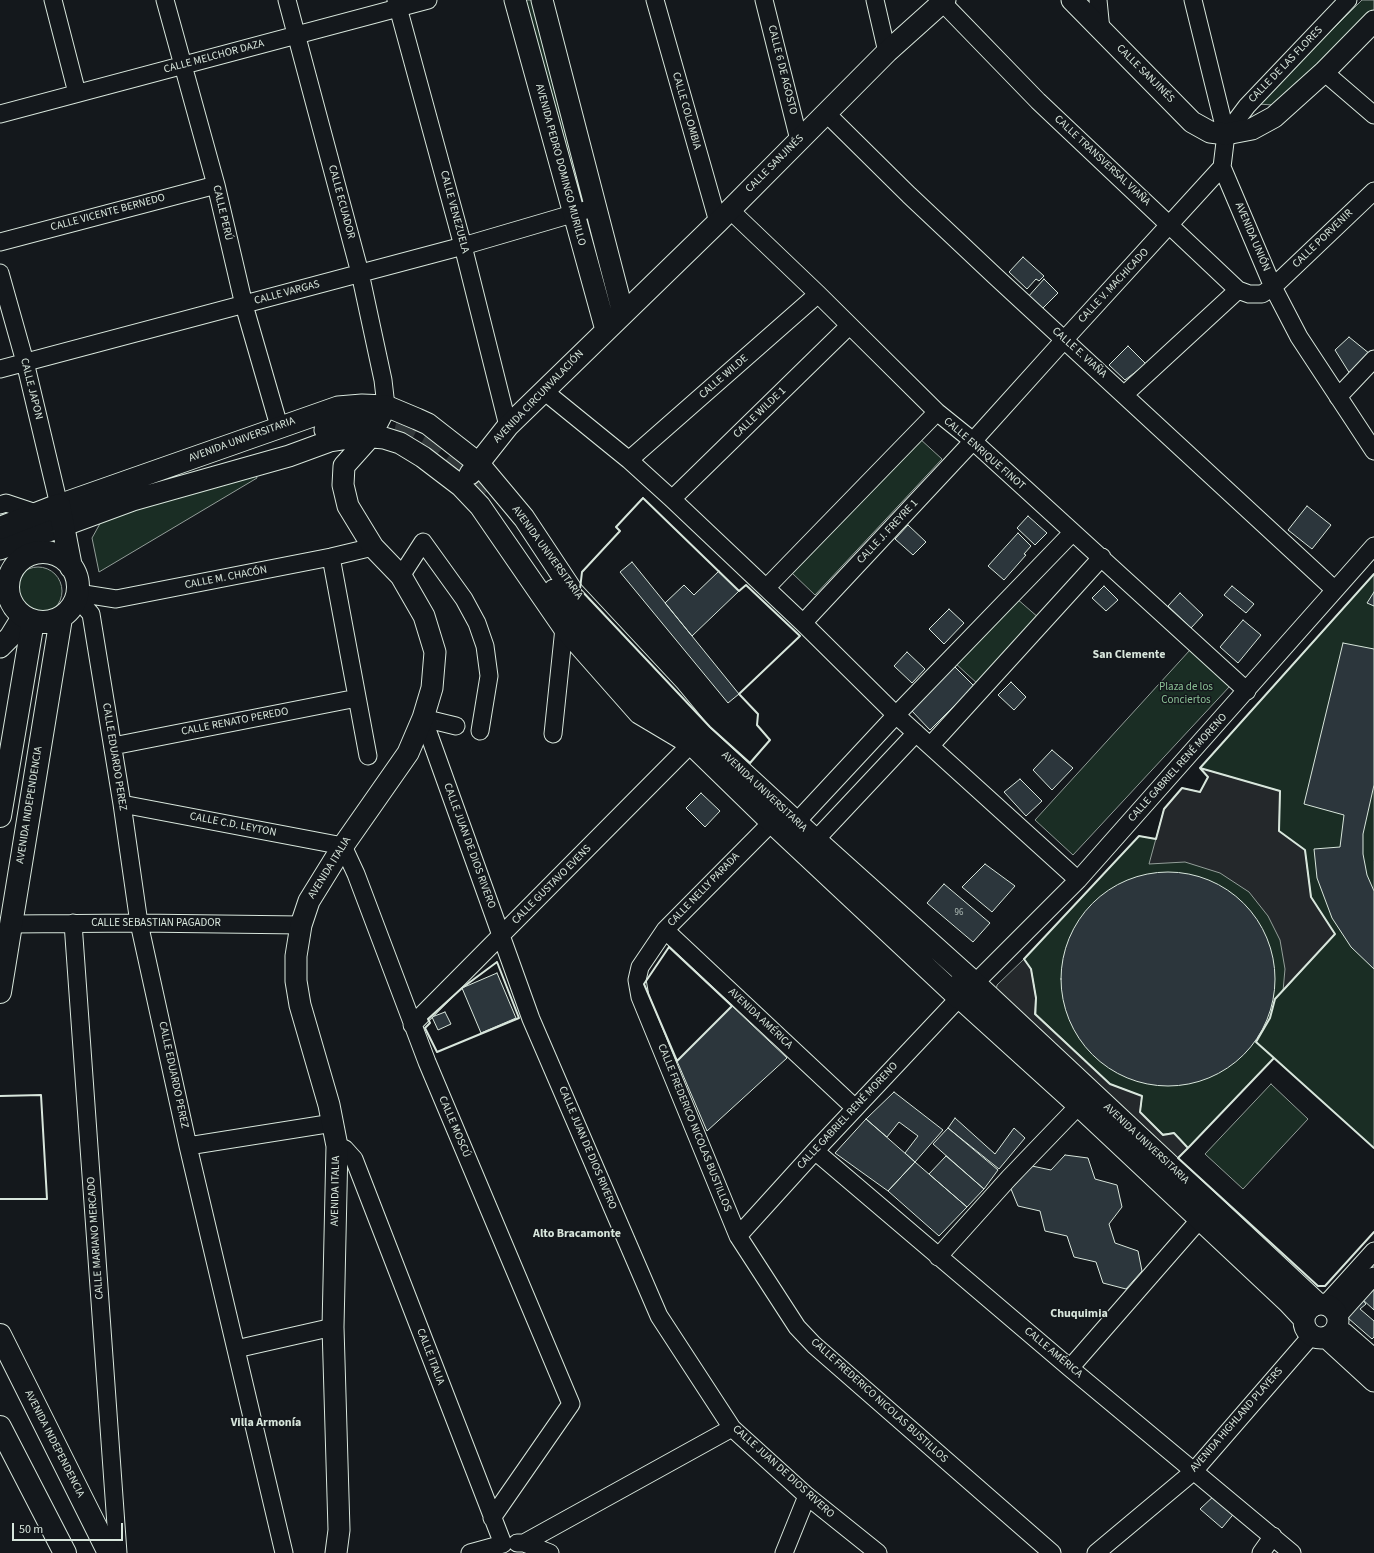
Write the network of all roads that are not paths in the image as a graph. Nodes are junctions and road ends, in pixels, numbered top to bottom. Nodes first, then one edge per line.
1 (53, 0) edge
2 (165, 0) edge
3 (287, 0) edge
4 (428, 0) edge
5 (515, 0) edge
6 (542, 0) edge
7 (655, 0) edge
8 (764, 0) edge
9 (875, 0) edge
10 (1072, 0) edge
11 (1098, 0) edge
12 (1193, 0) edge
13 (1348, 0) edge
14 (944, 1) edge
15 (397, 4) edge
16 (1374, 21) edge
17 (1101, 30) junction
18 (296, 35) junction
19 (887, 52) junction
20 (182, 65) junction
21 (1324, 72) junction
22 (77, 93) junction
23 (826, 113) junction
24 (0, 114) edge
25 (1374, 115) edge
26 (1226, 134) junction
27 (800, 140) junction
28 (1222, 167) junction
29 (216, 185) junction
30 (1374, 191) edge
31 (596, 207) junction
32 (574, 214) junction
33 (724, 216) junction
34 (1171, 225) junction
35 (0, 242) edge
36 (464, 246) junction
37 (0, 273) edge
38 (360, 274) junction
39 (1273, 287) junction
40 (1238, 290) junction
41 (818, 294) junction
42 (244, 305) junction
43 (623, 314) junction
44 (849, 326) junction
45 (606, 330) junction
46 (1064, 340) junction
47 (1374, 359) edge
48 (25, 362) junction
49 (0, 368) edge
50 (544, 391) junction
51 (1125, 394) junction
52 (1338, 397) junction
53 (386, 406) junction
54 (936, 412) junction
55 (279, 426) junction
56 (508, 426) junction
57 (367, 428) junction
58 (330, 442) junction
59 (974, 442) junction
60 (1374, 451) edge
61 (224, 460) junction
62 (630, 460) junction
63 (478, 463) junction
64 (344, 466) junction
65 (151, 474) junction
66 (461, 486) junction
67 (487, 494) tunnel mouth
68 (672, 499) junction
69 (133, 500) junction
70 (0, 505) edge
71 (61, 515) junction
72 (39, 524) junction
73 (0, 528) edge
74 (1072, 533) junction
75 (1374, 546) edge
76 (373, 547) junction
77 (0, 549) edge
78 (331, 557) junction
79 (1102, 557) junction
80 (19, 561) junction
81 (71, 567) junction
82 (401, 576) junction
83 (766, 588) junction
84 (1335, 590) junction
85 (77, 595) junction
86 (16, 609) edge
87 (61, 618) junction
88 (803, 623) junction
89 (564, 628) junction
90 (0, 648) edge
91 (1247, 691) junction
92 (357, 698) junction
93 (896, 715) junction
94 (423, 718) junction
95 (456, 726) dead end
96 (480, 731) dead end
97 (916, 733) junction
98 (554, 734) dead end
99 (697, 740) junction
100 (931, 745) junction
101 (113, 746) junction
102 (368, 756) dead end
103 (2, 791) edge
104 (122, 804) junction
105 (0, 816) edge
106 (784, 822) junction
107 (343, 846) junction
108 (810, 847) junction
109 (1078, 880) junction
110 (73, 923) junction
111 (139, 923) junction
112 (11, 924) junction
113 (301, 925) junction
114 (665, 930) junction
115 (502, 936) junction
116 (637, 980) joint
117 (975, 982) junction
118 (0, 992) edge
119 (959, 997) junction
120 (412, 1026) junction
121 (1085, 1099) junction
122 (855, 1108) junction
123 (331, 1114) junction
124 (188, 1146) junction
125 (337, 1146) junction
126 (815, 1151) junction
127 (1206, 1213) junction
128 (738, 1236) junction
129 (1374, 1251) edge
130 (938, 1257) junction
131 (1374, 1276) edge
132 (1323, 1320) junction
133 (333, 1327) junction
134 (0, 1336) edge
135 (236, 1349) junction
136 (1374, 1360) edge
137 (1070, 1368) junction
138 (1374, 1381) edge
139 (0, 1427) edge
140 (732, 1428) junction
141 (1194, 1471) junction
142 (807, 1496) junction
143 (492, 1518) junction
144 (1273, 1536) junction
145 (524, 1543) junction
146 (503, 1544) junction
147 (1100, 1550) edge
148 (65, 1553) edge
149 (109, 1553) edge
150 (118, 1553) edge
151 (284, 1553) edge
152 (336, 1553) edge
153 (470, 1553) edge
154 (550, 1553) edge
155 (784, 1553) edge
156 (878, 1553) edge
157 (1052, 1553) edge
158 (1261, 1553) edge
159 (1292, 1553) edge

1 - 22 street
2 - 20 street, CALLE PERÚ
3 - 18 street, CALLE ECUADOR
4 - 15 street, CALLE MELCHOR DAZA
5 - 32 main road, AVENIDA PEDRO DOMINGO MURILLO
6 - 31 main road
7 - 33 street, CALLE COLOMBIA
8 - 27 street, CALLE 6 DE AGOSTO
9 - 19 street
10 - 17 main road, CALLE SANJINÉS
11 - 17 street
12 - 26 street, AVENIDA UNIÓN
13 - 26 street, CALLE DE LAS FLORES
14 - 19 main road, CALLE SANJINÉS
14 - 34 street, CALLE TRANSVERSAL VIAÑA
15 - 18 street, CALLE MELCHOR DAZA
15 - 36 street, CALLE VENEZUELA
16 - 21 main road
17 - 26 main road, CALLE SANJINÉS
18 - 20 street, CALLE MELCHOR DAZA
18 - 38 street, CALLE ECUADOR
19 - 23 main road, CALLE SANJINÉS
20 - 22 street, CALLE MELCHOR DAZA
20 - 29 street, CALLE PERÚ
21 - 25 street
21 - 26 main road
22 - 24 street, CALLE MELCHOR DAZA
23 - 27 main road, CALLE SANJINÉS
23 - 46 street, CALLE E. VIAÑA
26 - 28 street, AVENIDA UNIÓN
27 - 33 main road, CALLE SANJINÉS
28 - 34 street, CALLE V. MACHICADO
28 - 39 street, AVENIDA UNIÓN
29 - 35 street, CALLE VICENTE BERNEDO
29 - 42 street, CALLE PERÚ
30 - 39 street, CALLE PORVENIR
31 - 32 street, CALLE VARGAS
31 - 43 main road
32 - 36 street, CALLE VARGAS
32 - 45 main road, AVENIDA PEDRO DOMINGO MURILLO
33 - 41 street, CALLE ENRIQUE FINOT
33 - 43 main road, CALLE SANJINÉS
34 - 40 street, CALLE TRANSVERSAL VIAÑA
34 - 46 street, CALLE V. MACHICADO
36 - 38 street, CALLE VARGAS
36 - 56 street, CALLE VENEZUELA
37 - 48 street, CALLE JAPON
38 - 42 street, CALLE VARGAS
38 - 53 street, CALLE ECUADOR
39 - 40 street
39 - 52 street, AVENIDA UNIÓN
40 - 51 street
41 - 44 street, CALLE ENRIQUE FINOT
41 - 62 street, CALLE WILDE
42 - 48 street, CALLE VARGAS
42 - 55 street, CALLE PERÚ
43 - 45 main road, CALLE SANJINÉS
44 - 54 street, CALLE ENRIQUE FINOT
44 - 68 street, CALLE WILDE 1
45 - 50 main road, AVENIDA CIRCUNVALACIÓN
46 - 51 street, CALLE E. VIAÑA
46 - 59 street, CALLE V. MACHICADO
47 - 52 street
48 - 49 street, CALLE VARGAS
48 - 71 street, CALLE JAPON
50 - 56 main road, AVENIDA CIRCUNVALACIÓN
50 - 62 street
51 - 84 street, CALLE E. VIAÑA
52 - 60 street, AVENIDA UNIÓN
53 - 55 main road, AVENIDA UNIVERSITARIA
53 - 57 main road
53 - 63 main road, AVENIDA UNIVERSITARIA
54 - 59 street, CALLE ENRIQUE FINOT
54 - 83 street
55 - 65 main road, AVENIDA UNIVERSITARIA
56 - 63 main road, AVENIDA CIRCUNVALACIÓN
57 - 58 main road, AVENIDA UNIVERSITARIA
57 - 61 main road
57 - 64 main road
57 - 66 main road, AVENIDA UNIVERSITARIA
58 - 64 main road
58 - 69 main road, AVENIDA UNIVERSITARIA
59 - 74 street, CALLE ENRIQUE FINOT
59 - 88 street, CALLE J. FREYRE 1
61 - 65 main road
61 - 69 main road
62 - 68 street
63 - 66 main road, AVENIDA CIRCUNVALACIÓN
63 - 99 main road, AVENIDA UNIVERSITARIA
64 - 76 main road, AVENIDA ITALIA
65 - 71 main road, AVENIDA UNIVERSITARIA
66 - 89 main road, AVENIDA UNIVERSITARIA
67 - 99 main road
68 - 83 street
69 - 71 main road, AVENIDA UNIVERSITARIA
70 - 72 street
71 - 72 highway, AVENIDA UNIVERSITARIA
71 - 81 highway
72 - 73 highway, AVENIDA UNIVERSITARIA
72 - 77 main road, AVENIDA UNIVERSITARIA
72 - 80 main road
74 - 79 street, CALLE ENRIQUE FINOT
74 - 93 street, CALLE NELLY PARADA
75 - 84 street, CALLE GABRIEL RENÉ MORENO
76 - 78 street, CALLE M. CHACÓN
76 - 82 main road, AVENIDA ITALIA
78 - 85 street, CALLE M. CHACÓN
78 - 92 street
79 - 91 street, CALLE ENRIQUE FINOT
79 - 100 street
80 - 81 highway
80 - 86 highway
81 - 85 highway
82 - 94 main road, AVENIDA ITALIA
82 - 96 street
83 - 88 street
84 - 91 street, CALLE GABRIEL RENÉ MORENO
85 - 87 highway
85 - 101 street, CALLE EDUARDO PEREZ
86 - 87 highway
86 - 90 main road
86 - 103 highway
87 - 112 highway, AVENIDA INDEPENDENCIA
88 - 93 street
89 - 98 street
89 - 99 main road, AVENIDA UNIVERSITARIA
91 - 109 street, CALLE GABRIEL RENÉ MORENO
92 - 101 street, CALLE RENATO PEREDO
92 - 102 street
93 - 97 street
93 - 106 street, CALLE NELLY PARADA
94 - 95 street
94 - 107 main road, AVENIDA ITALIA
94 - 115 street, CALLE JUAN DE DIOS RIVERO
97 - 100 street
97 - 108 street
99 - 106 main road, AVENIDA UNIVERSITARIA
99 - 115 street, CALLE GUSTAVO EVENS
100 - 109 street
101 - 104 street, CALLE EDUARDO PEREZ
103 - 105 highway
104 - 107 street, CALLE C.D. LEYTON
104 - 111 street, CALLE EDUARDO PEREZ
106 - 108 main road, AVENIDA UNIVERSITARIA
106 - 114 street, CALLE NELLY PARADA
107 - 113 main road, AVENIDA ITALIA
107 - 120 street, CALLE MOSCÚ
108 - 117 main road, AVENIDA UNIVERSITARIA
108 - 119 main road, AVENIDA UNIVERSITARIA
109 - 117 street, CALLE GABRIEL RENÉ MORENO
110 - 111 street, CALLE SEBASTIAN PAGADOR
110 - 112 street, CALLE SEBASTIAN PAGADOR
110 - 150 street, CALLE MARIANO MERCADO
111 - 113 street, CALLE SEBASTIAN PAGADOR
111 - 124 street, CALLE EDUARDO PEREZ
112 - 118 highway, AVENIDA INDEPENDENCIA
113 - 123 main road, AVENIDA ITALIA
114 - 116 street, CALLE NELLY PARADA
114 - 122 street, AVENIDA AMÉRICA
115 - 120 street, CALLE GUSTAVO EVENS
115 - 140 street, CALLE JUAN DE DIOS RIVERO
116 - 128 street, CALLE FREDERICO NICOLAS BUSTILLOS
117 - 119 main road
117 - 121 main road, AVENIDA UNIVERSITARIA
119 - 121 main road, AVENIDA UNIVERSITARIA
119 - 122 street, CALLE GABRIEL RENÉ MORENO
120 - 143 street, CALLE MOSCÚ
121 - 127 main road, AVENIDA UNIVERSITARIA
121 - 130 street
122 - 126 street, CALLE GABRIEL RENÉ MORENO
123 - 124 street
123 - 125 main road, AVENIDA ITALIA
124 - 135 street, CALLE EDUARDO PEREZ
125 - 133 main road, AVENIDA ITALIA
125 - 143 street, CALLE ITALIA
126 - 128 street, CALLE GABRIEL RENÉ MORENO
126 - 130 street, CALLE AMÉRICA
127 - 132 main road, AVENIDA UNIVERSITARIA
127 - 137 street
128 - 157 street, CALLE FREDERICO NICOLAS BUSTILLOS
129 - 132 street, AVENIDA HIGHLAND PLAYERS
130 - 137 street, CALLE AMÉRICA
131 - 132 street, AVENIDA HIGHLAND PLAYERS
132 - 136 main road, AVENIDA UNIVERSITARIA
132 - 138 main road, AVENIDA UNIVERSITARIA
132 - 141 street, AVENIDA HIGHLAND PLAYERS
133 - 135 street
133 - 152 main road, AVENIDA ITALIA
134 - 149 highway, AVENIDA INDEPENDENCIA
135 - 151 street, CALLE EDUARDO PEREZ
137 - 141 street, CALLE AMÉRICA
139 - 148 highway
140 - 142 street, CALLE JUAN DE DIOS RIVERO
140 - 145 street
141 - 144 street, CALLE AMÉRICA
141 - 147 street, AVENIDA HIGHLAND PLAYERS
142 - 155 street
142 - 156 street, CALLE JUAN DE DIOS RIVERO
143 - 146 street, CALLE ITALIA
144 - 158 street
144 - 159 street, CALLE AMÉRICA
145 - 146 street
145 - 154 street
146 - 153 street

